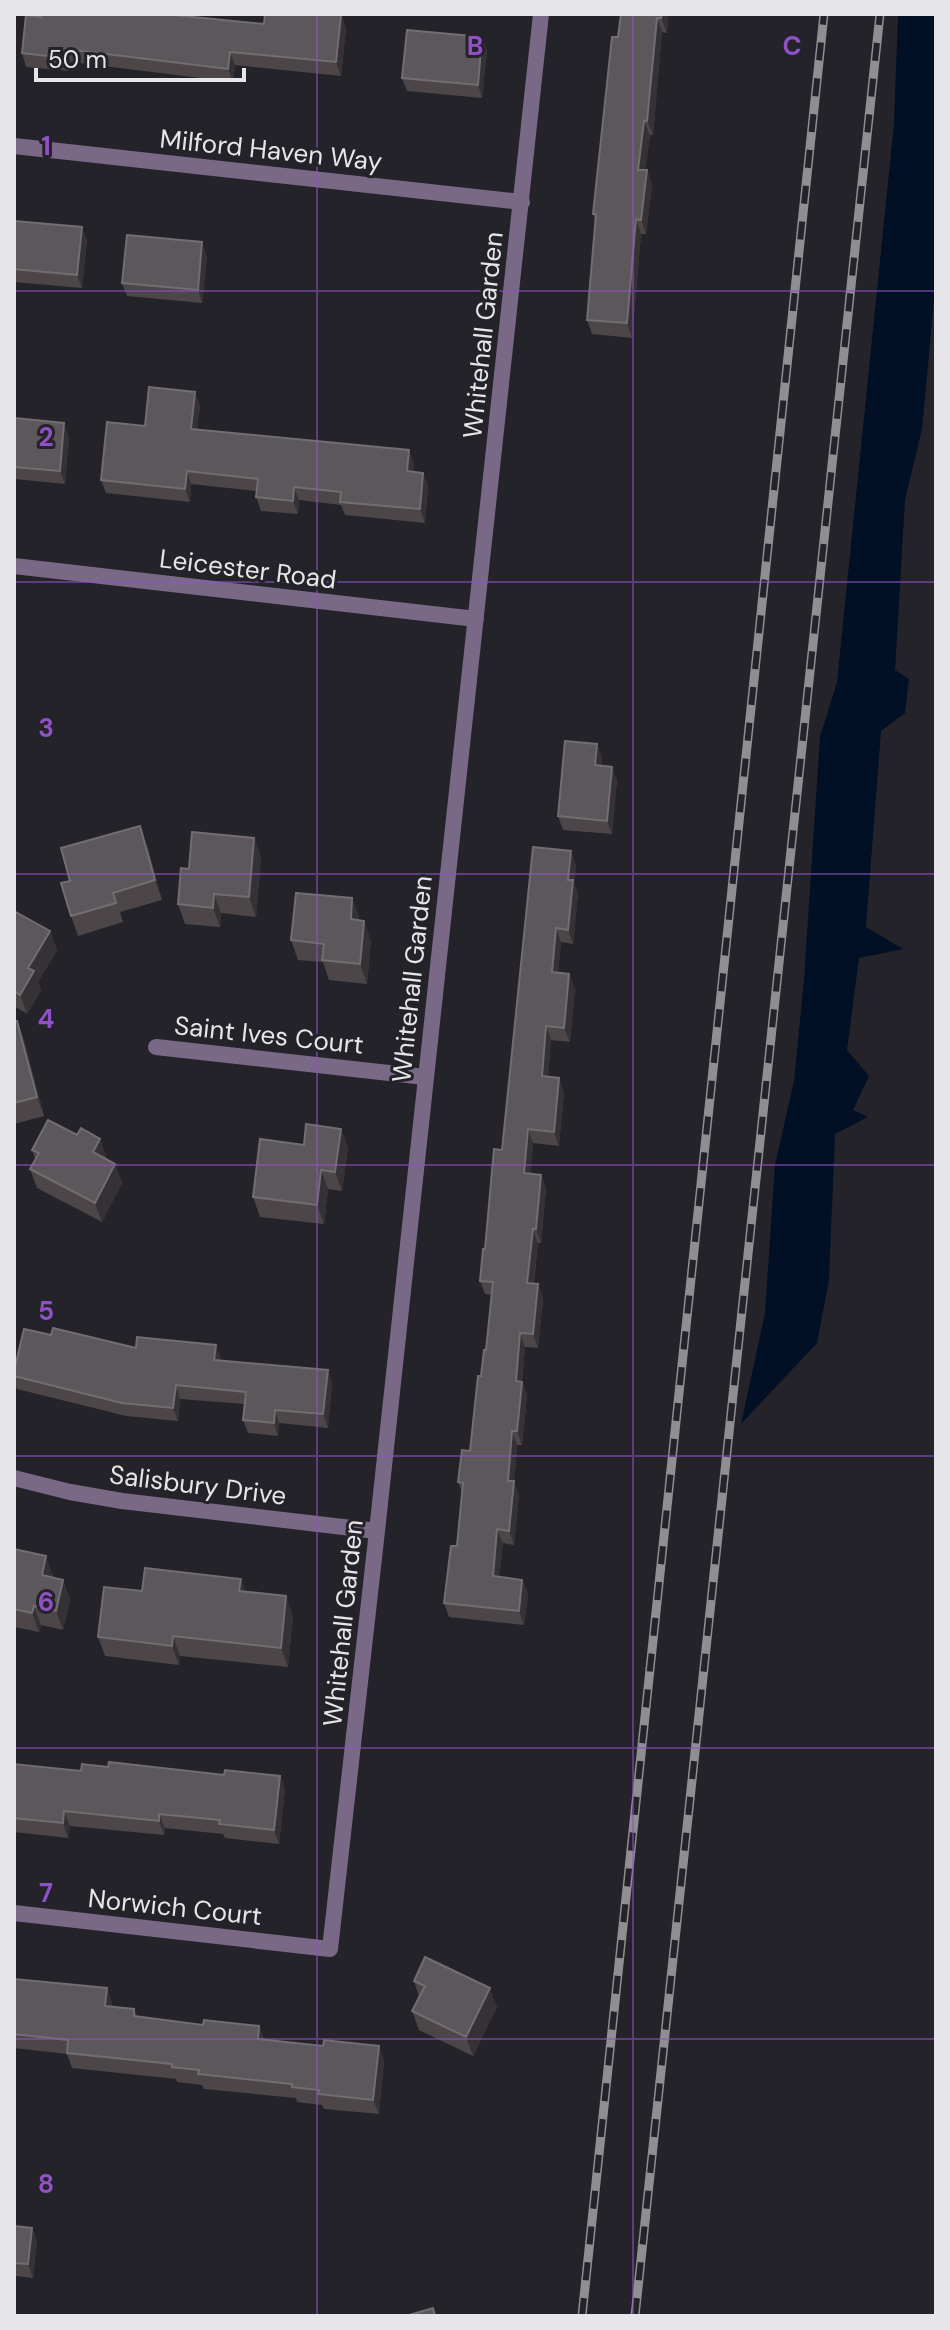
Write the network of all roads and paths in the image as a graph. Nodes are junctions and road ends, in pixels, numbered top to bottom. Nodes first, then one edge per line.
1 (541, 14) edge
2 (14, 146) edge
3 (522, 202) junction
4 (14, 566) edge
5 (476, 619) junction
6 (156, 1047) dead end
7 (425, 1077) junction
8 (14, 1478) edge
9 (377, 1531) junction
10 (14, 1913) edge
11 (330, 1949) joint

1 - 3 street, Whitehall Garden
2 - 3 street, Milford Haven Way
3 - 5 street, Whitehall Garden
4 - 5 street, Leicester Road
5 - 7 street, Whitehall Garden
6 - 7 street, Saint Ives Court
7 - 9 street, Whitehall Garden
8 - 9 street, Salisbury Drive
9 - 11 street, Whitehall Garden
10 - 11 street, Norwich Court

